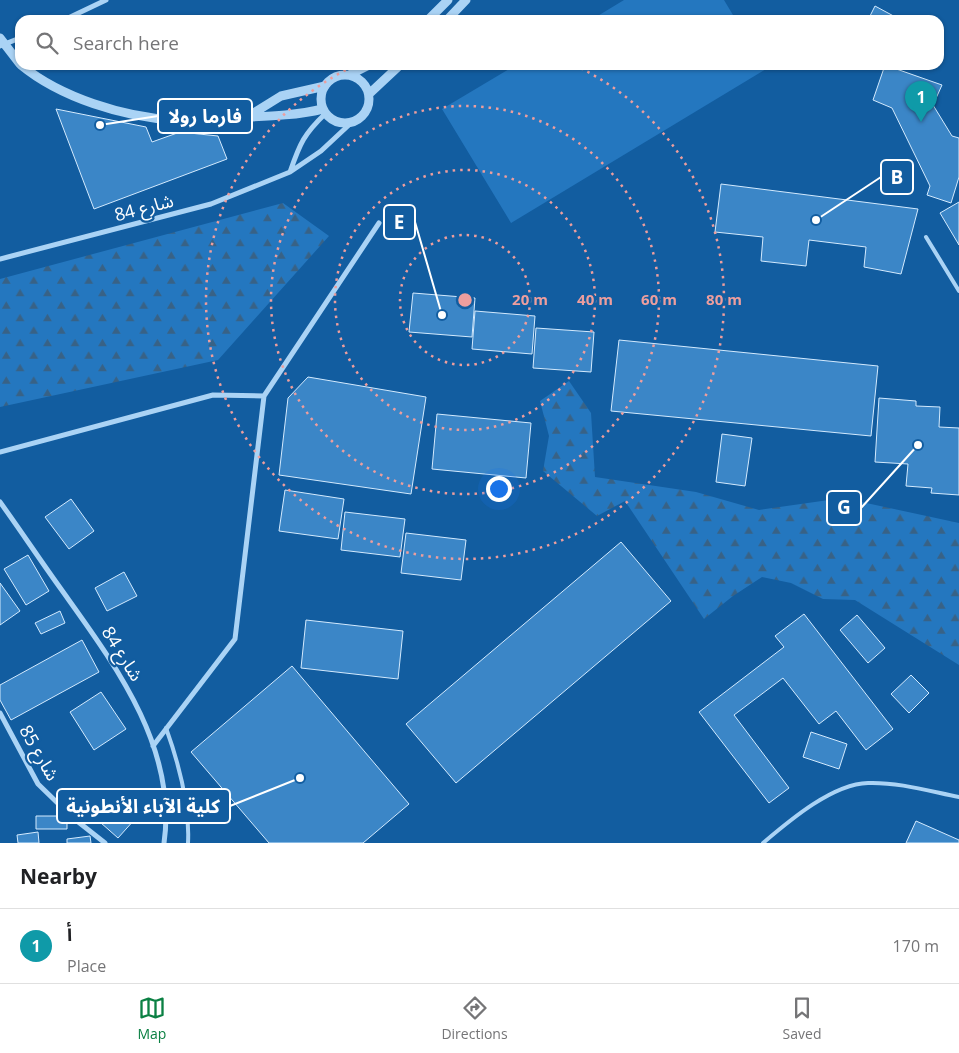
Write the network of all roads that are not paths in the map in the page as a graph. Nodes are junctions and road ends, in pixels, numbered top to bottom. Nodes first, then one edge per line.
1 (106, 0) edge
2 (448, 0) edge
3 (466, 0) edge
4 (74, 15) edge
5 (433, 15) edge
6 (452, 15) edge
7 (15, 39) edge
8 (2, 43) edge
9 (15, 57) edge
10 (28, 70) edge
11 (360, 70) edge
12 (395, 70) edge
13 (350, 75) junction
14 (325, 86) junction
15 (369, 94) junction
16 (325, 111) junction
17 (246, 117) junction
18 (351, 123) junction
19 (290, 172) junction
20 (379, 223) dead end
21 (926, 237) dead end
22 (0, 259) edge
23 (958, 289) edge
24 (264, 396) junction
25 (0, 452) edge
26 (0, 502) edge
27 (0, 713) edge
28 (166, 728) junction
29 (153, 746) junction
30 (959, 797) edge
31 (105, 843) edge
32 (164, 843) edge
33 (188, 843) edge
34 (762, 843) edge

1 - 4 street
2 - 5 street
3 - 6 street
7 - 8 street
8 - 9 street
10 - 17 street
11 - 13 street
12 - 15 street
13 - 14 street
13 - 15 street
14 - 16 street
14 - 17 street
15 - 18 street
16 - 17 street
16 - 18 street
16 - 19 street
18 - 19 street, شارع 84
19 - 22 street, شارع 84
20 - 24 street
21 - 23 lane
24 - 25 street
24 - 28 street
26 - 29 street, شارع 84
27 - 31 street, شارع 85
28 - 29 street
28 - 33 lane
29 - 32 street, شارع 84
30 - 34 lane

